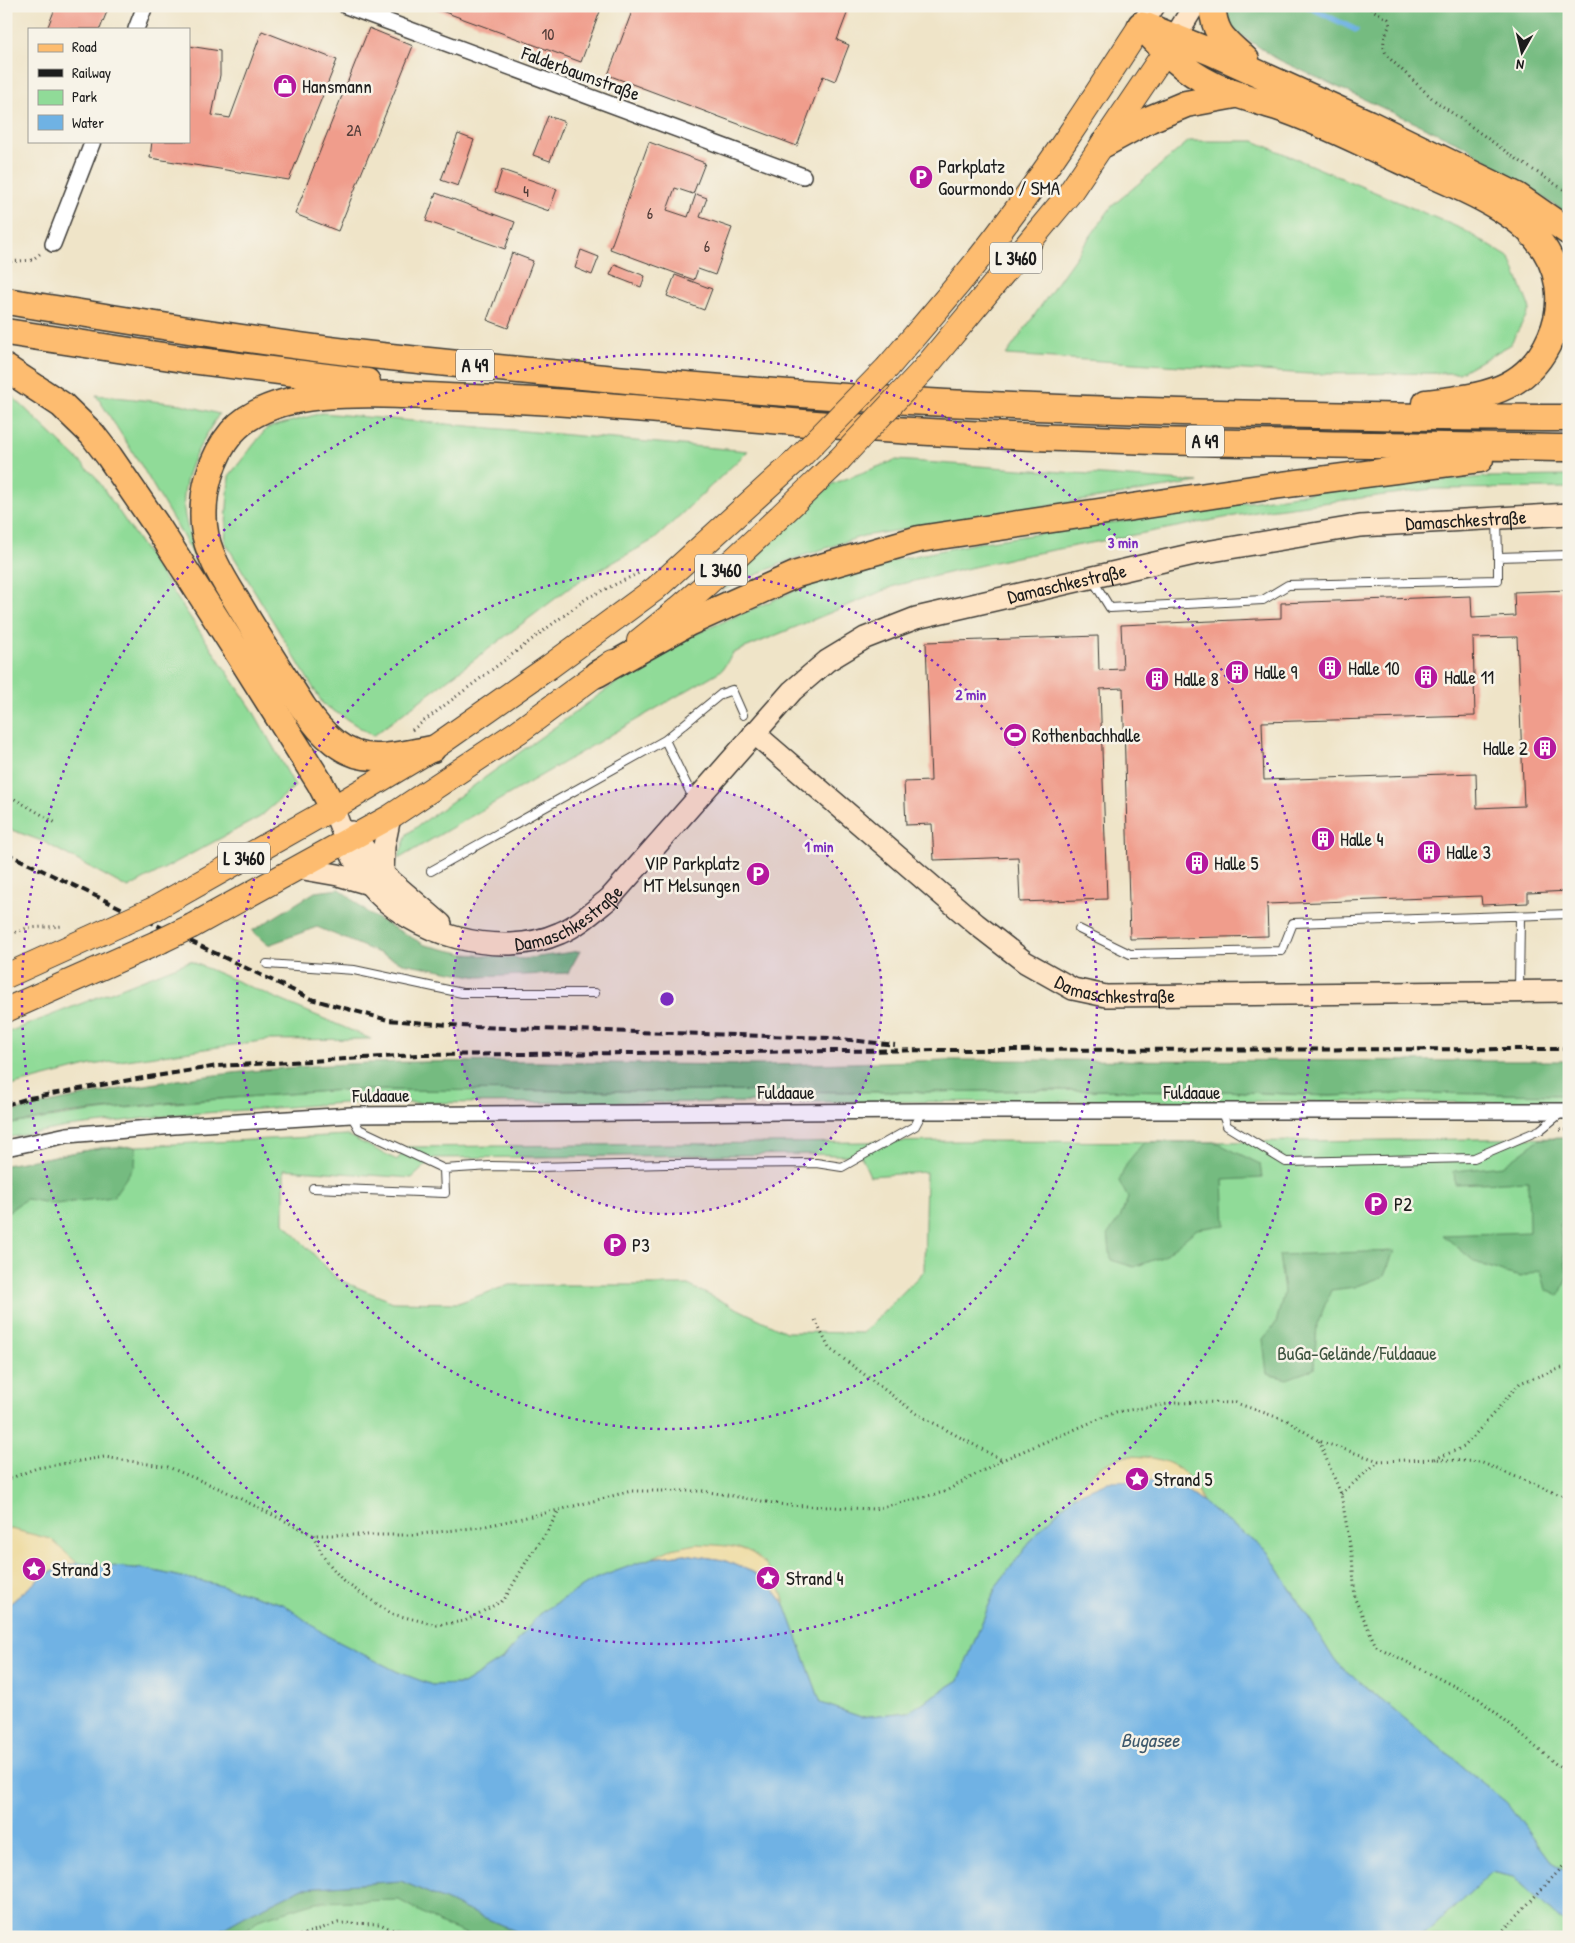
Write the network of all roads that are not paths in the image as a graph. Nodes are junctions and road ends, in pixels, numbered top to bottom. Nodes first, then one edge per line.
1 (145, 6) edge
2 (346, 6) edge
3 (1194, 6) edge
4 (1212, 6) edge
5 (1147, 16) edge
6 (136, 28) edge
7 (1171, 44) junction
8 (1265, 77) junction
9 (1235, 95) junction
10 (92, 142) edge
11 (1104, 144) junction
12 (803, 176) dead end
13 (1569, 232) edge
14 (53, 244) road end
15 (6, 302) edge
16 (6, 332) edge
17 (6, 368) edge
18 (512, 399) junction
19 (1288, 414) junction
20 (1569, 418) edge
21 (1569, 449) edge
22 (1569, 514) edge
23 (1497, 518) junction
24 (1569, 556) edge
25 (1498, 557) junction
26 (1092, 578) junction
27 (598, 674) junction
28 (749, 724) junction
29 (666, 740) junction
30 (432, 749) junction
31 (695, 802) junction
32 (333, 808) junction
33 (390, 817) junction
34 (350, 839) junction
35 (298, 868) junction
36 (431, 871) dead end
37 (376, 879) junction
38 (1569, 914) edge
39 (1520, 916) junction
40 (1079, 929) dead end
41 (267, 964) dead end
42 (6, 976) edge
43 (1569, 991) edge
44 (595, 992) dead end
45 (1519, 992) junction
46 (6, 1010) edge
47 (923, 1111) junction
48 (1566, 1111) edge
49 (1222, 1112) junction
50 (351, 1115) junction
51 (6, 1148) edge
52 (444, 1169) junction
53 (312, 1188) dead end

1 - 6 street
2 - 12 street, Falderbaumstraße
3 - 7 street, L 3460
4 - 8 highway
5 - 7 highway
5 - 30 main road, L 3460, bridge
7 - 8 highway
7 - 9 highway
7 - 11 main road, L 3460
8 - 13 highway
9 - 11 highway
9 - 19 highway
10 - 14 street
11 - 27 main road, L 3460, bridge
15 - 19 highway, A 49
16 - 18 highway, A 49
17 - 32 highway
18 - 21 highway, A 49
18 - 30 highway
19 - 20 highway, A 49
21 - 27 highway
22 - 23 street, Damaschkestraße
23 - 25 lane
23 - 26 street, Damaschkestraße
24 - 25 lane
25 - 26 lane
26 - 28 street, Damaschkestraße
27 - 33 main road, L 3460
28 - 29 lane
28 - 31 street, Damaschkestraße
28 - 45 street, Damaschkestraße
29 - 31 lane
29 - 36 lane
30 - 32 main road, L 3460
31 - 37 street, Damaschkestraße
32 - 34 street, Damaschkestraße
32 - 42 main road, L 3460, bridge
33 - 34 main road, L 3460
33 - 37 street
34 - 35 main road, L 3460
34 - 37 street, Damaschkestraße
35 - 37 street, Damaschkestraße
35 - 46 main road, L 3460, bridge
38 - 39 lane
39 - 40 lane
39 - 45 lane
41 - 44 lane
43 - 45 street, Damaschkestraße
47 - 49 street, Fuldaaue
47 - 50 street, Fuldaaue
47 - 52 lane
48 - 49 street, Fuldaaue
48 - 49 lane
50 - 51 street, Fuldaaue
50 - 52 lane
52 - 53 lane

